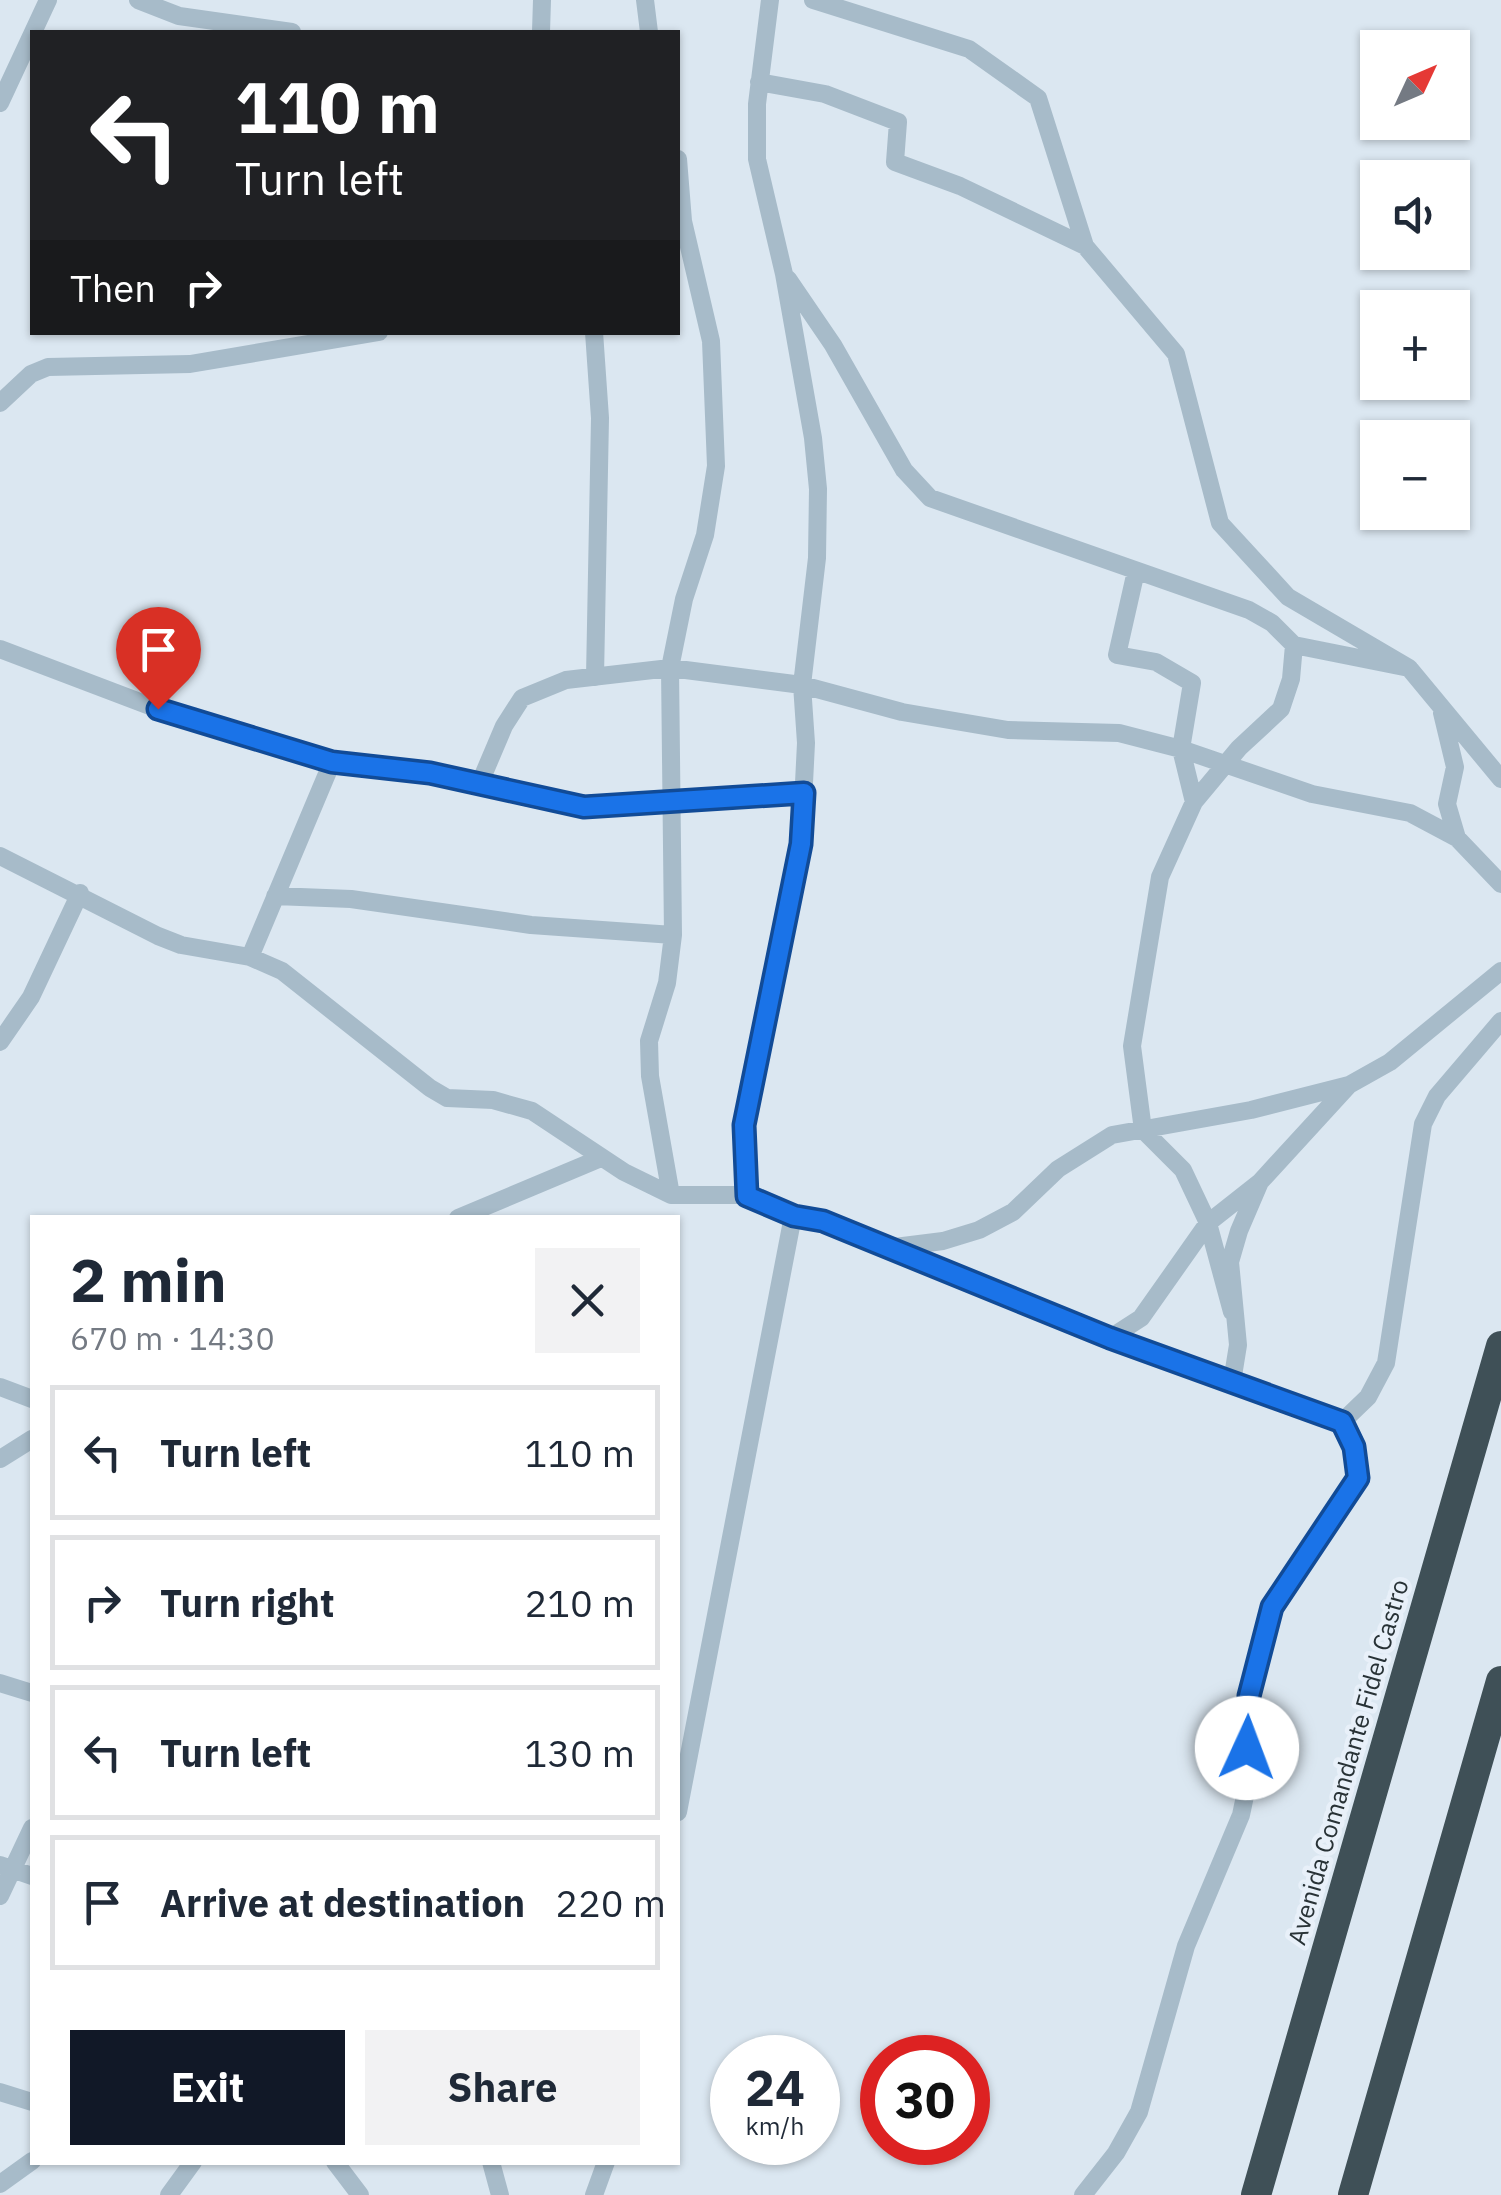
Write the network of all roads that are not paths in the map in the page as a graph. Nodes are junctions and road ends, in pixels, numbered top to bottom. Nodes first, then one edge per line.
1 (48, 0) edge
2 (138, 0) edge
3 (542, 0) edge
4 (645, 0) edge
5 (770, 0) edge
6 (813, 0) edge
7 (34, 30) edge
8 (278, 30) edge
9 (540, 30) edge
10 (650, 30) edge
11 (30, 39) edge
12 (759, 82) junction
13 (0, 103) edge
14 (680, 184) edge
15 (1085, 246) junction
16 (784, 274) junction
17 (360, 335) edge
18 (594, 335) edge
19 (0, 403) edge
20 (1136, 571) junction
21 (1294, 645) junction
22 (0, 650) edge
23 (670, 668) junction
24 (1409, 668) junction
25 (595, 676) junction
26 (802, 685) junction
27 (1440, 705) junction
28 (1181, 748) junction
29 (332, 762) junction
30 (1222, 767) junction
31 (1501, 779) edge
32 (479, 785) junction
33 (804, 793) junction
34 (670, 801) junction
35 (1194, 802) junction
36 (1458, 838) junction
37 (0, 856) edge
38 (1501, 884) edge
39 (80, 893) junction
40 (275, 896) junction
41 (672, 935) junction
42 (250, 958) junction
43 (1501, 972) edge
44 (1501, 1021) edge
45 (0, 1042) edge
46 (1350, 1085) junction
47 (1144, 1130) junction
48 (601, 1158) junction
49 (1260, 1182) junction
50 (671, 1195) junction
51 (747, 1196) junction
52 (465, 1215) edge
53 (794, 1216) junction
54 (823, 1221) junction
55 (1208, 1224) junction
56 (1232, 1312) junction
57 (1110, 1338) junction
58 (1501, 1346) edge
59 (1232, 1382) junction
60 (0, 1387) edge
61 (30, 1398) edge
62 (1342, 1422) junction
63 (30, 1439) edge
64 (0, 1459) edge
65 (1501, 1681) edge
66 (0, 1683) edge
67 (30, 1692) edge
68 (680, 1802) edge
69 (30, 1831) edge
70 (6, 1868) edge
71 (30, 1875) edge
72 (0, 1896) edge
73 (0, 2092) edge
74 (30, 2101) edge
75 (28, 2165) edge
76 (192, 2165) edge
77 (337, 2165) edge
78 (492, 2165) edge
79 (605, 2165) edge
80 (0, 2166) edge
81 (0, 2184) edge
82 (169, 2195) edge
83 (360, 2195) edge
84 (500, 2195) edge
85 (594, 2195) edge
86 (1083, 2195) edge
87 (1256, 2195) edge
88 (1353, 2195) edge

1 - 7 street
2 - 8 street
3 - 9 street
4 - 10 street
5 - 12 street
6 - 15 street
11 - 13 street
12 - 15 street
12 - 16 street
14 - 23 street
15 - 24 street
16 - 20 street
16 - 26 street
17 - 19 street
18 - 25 street
20 - 21 street
20 - 28 street
21 - 24 street
21 - 30 street
22 - 29 street
23 - 25 street
23 - 26 street
23 - 34 street
24 - 27 street
25 - 32 street
26 - 28 street
26 - 33 street
27 - 31 street
27 - 36 street
28 - 30 street
28 - 35 street
29 - 32 street
29 - 40 street
30 - 35 street
30 - 36 street
32 - 34 street
33 - 34 street
33 - 51 street
34 - 41 street
35 - 47 street
36 - 38 street
37 - 39 street
39 - 42 street
39 - 45 street
40 - 41 street
40 - 42 street
41 - 50 street
42 - 48 street
43 - 46 street
44 - 62 street
46 - 47 street
46 - 49 street
47 - 54 street
47 - 55 street
48 - 50 street
48 - 52 street
49 - 55 street
49 - 56 street
50 - 51 street
51 - 53 street
53 - 54 street
53 - 68 street
54 - 57 street
55 - 56 street
55 - 57 street
56 - 59 street
57 - 59 street
58 - 87 highway, Avenida Comandante Fidel Castro
59 - 62 street
60 - 61 street
62 - 86 street
63 - 64 street
65 - 88 highway
66 - 67 street
69 - 70 street
70 - 71 street
70 - 72 street
73 - 74 street
75 - 80 street
75 - 81 street
76 - 82 street
77 - 83 street
78 - 84 street
79 - 85 street

